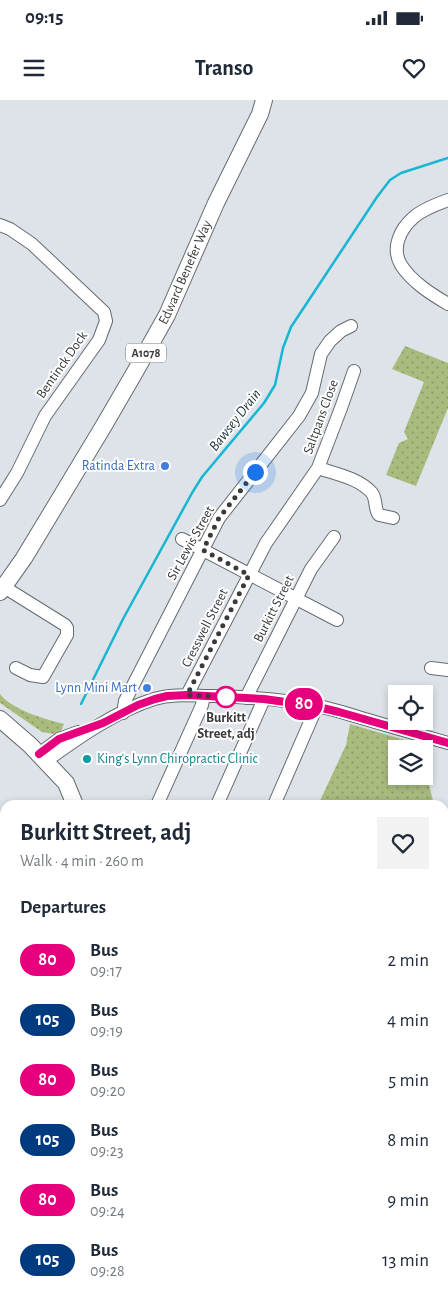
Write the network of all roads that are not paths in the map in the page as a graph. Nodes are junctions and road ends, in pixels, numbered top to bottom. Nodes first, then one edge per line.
1 (264, 100) edge
2 (448, 200) edge
3 (0, 225) edge
4 (448, 304) edge
5 (343, 326) dead end
6 (354, 371) dead end
7 (317, 471) junction
8 (342, 481) dead end
9 (0, 500) edge
10 (393, 518) dead end
11 (334, 537) dead end
12 (182, 539) dead end
13 (203, 550) junction
14 (249, 575) junction
15 (2, 590) edge
16 (296, 600) junction
17 (337, 620) dead end
18 (16, 668) dead end
19 (431, 668) dead end
20 (448, 670) edge
21 (187, 695) junction
22 (204, 696) junction
23 (246, 698) junction
24 (264, 699) junction
25 (317, 706) junction
26 (123, 713) junction
27 (0, 714) edge
28 (0, 720) edge
29 (448, 743) edge
30 (46, 755) junction
31 (73, 800) edge
32 (159, 800) edge
33 (218, 800) edge
34 (276, 800) edge

1 - 15 main road, Edward Benefer Way / A1078
2 - 4 street
3 - 9 street, Bentinck Dock
5 - 13 street, Sir Lewis Street
6 - 7 street, Saltpans Close
7 - 8 street
7 - 10 street
7 - 14 street, Cresswell Street
11 - 16 street, Burkitt Street
12 - 13 street
13 - 14 street
13 - 26 street, Sir Lewis Street
14 - 16 street
14 - 21 street, Cresswell Street
15 - 18 street
16 - 17 street
16 - 23 street, Burkitt Street
19 - 20 street
21 - 22 street
21 - 26 street
22 - 23 street
22 - 32 street
23 - 24 street
24 - 25 street
24 - 33 street
25 - 29 street
25 - 34 street
26 - 30 street
27 - 30 main road
28 - 30 main road
30 - 31 main road

